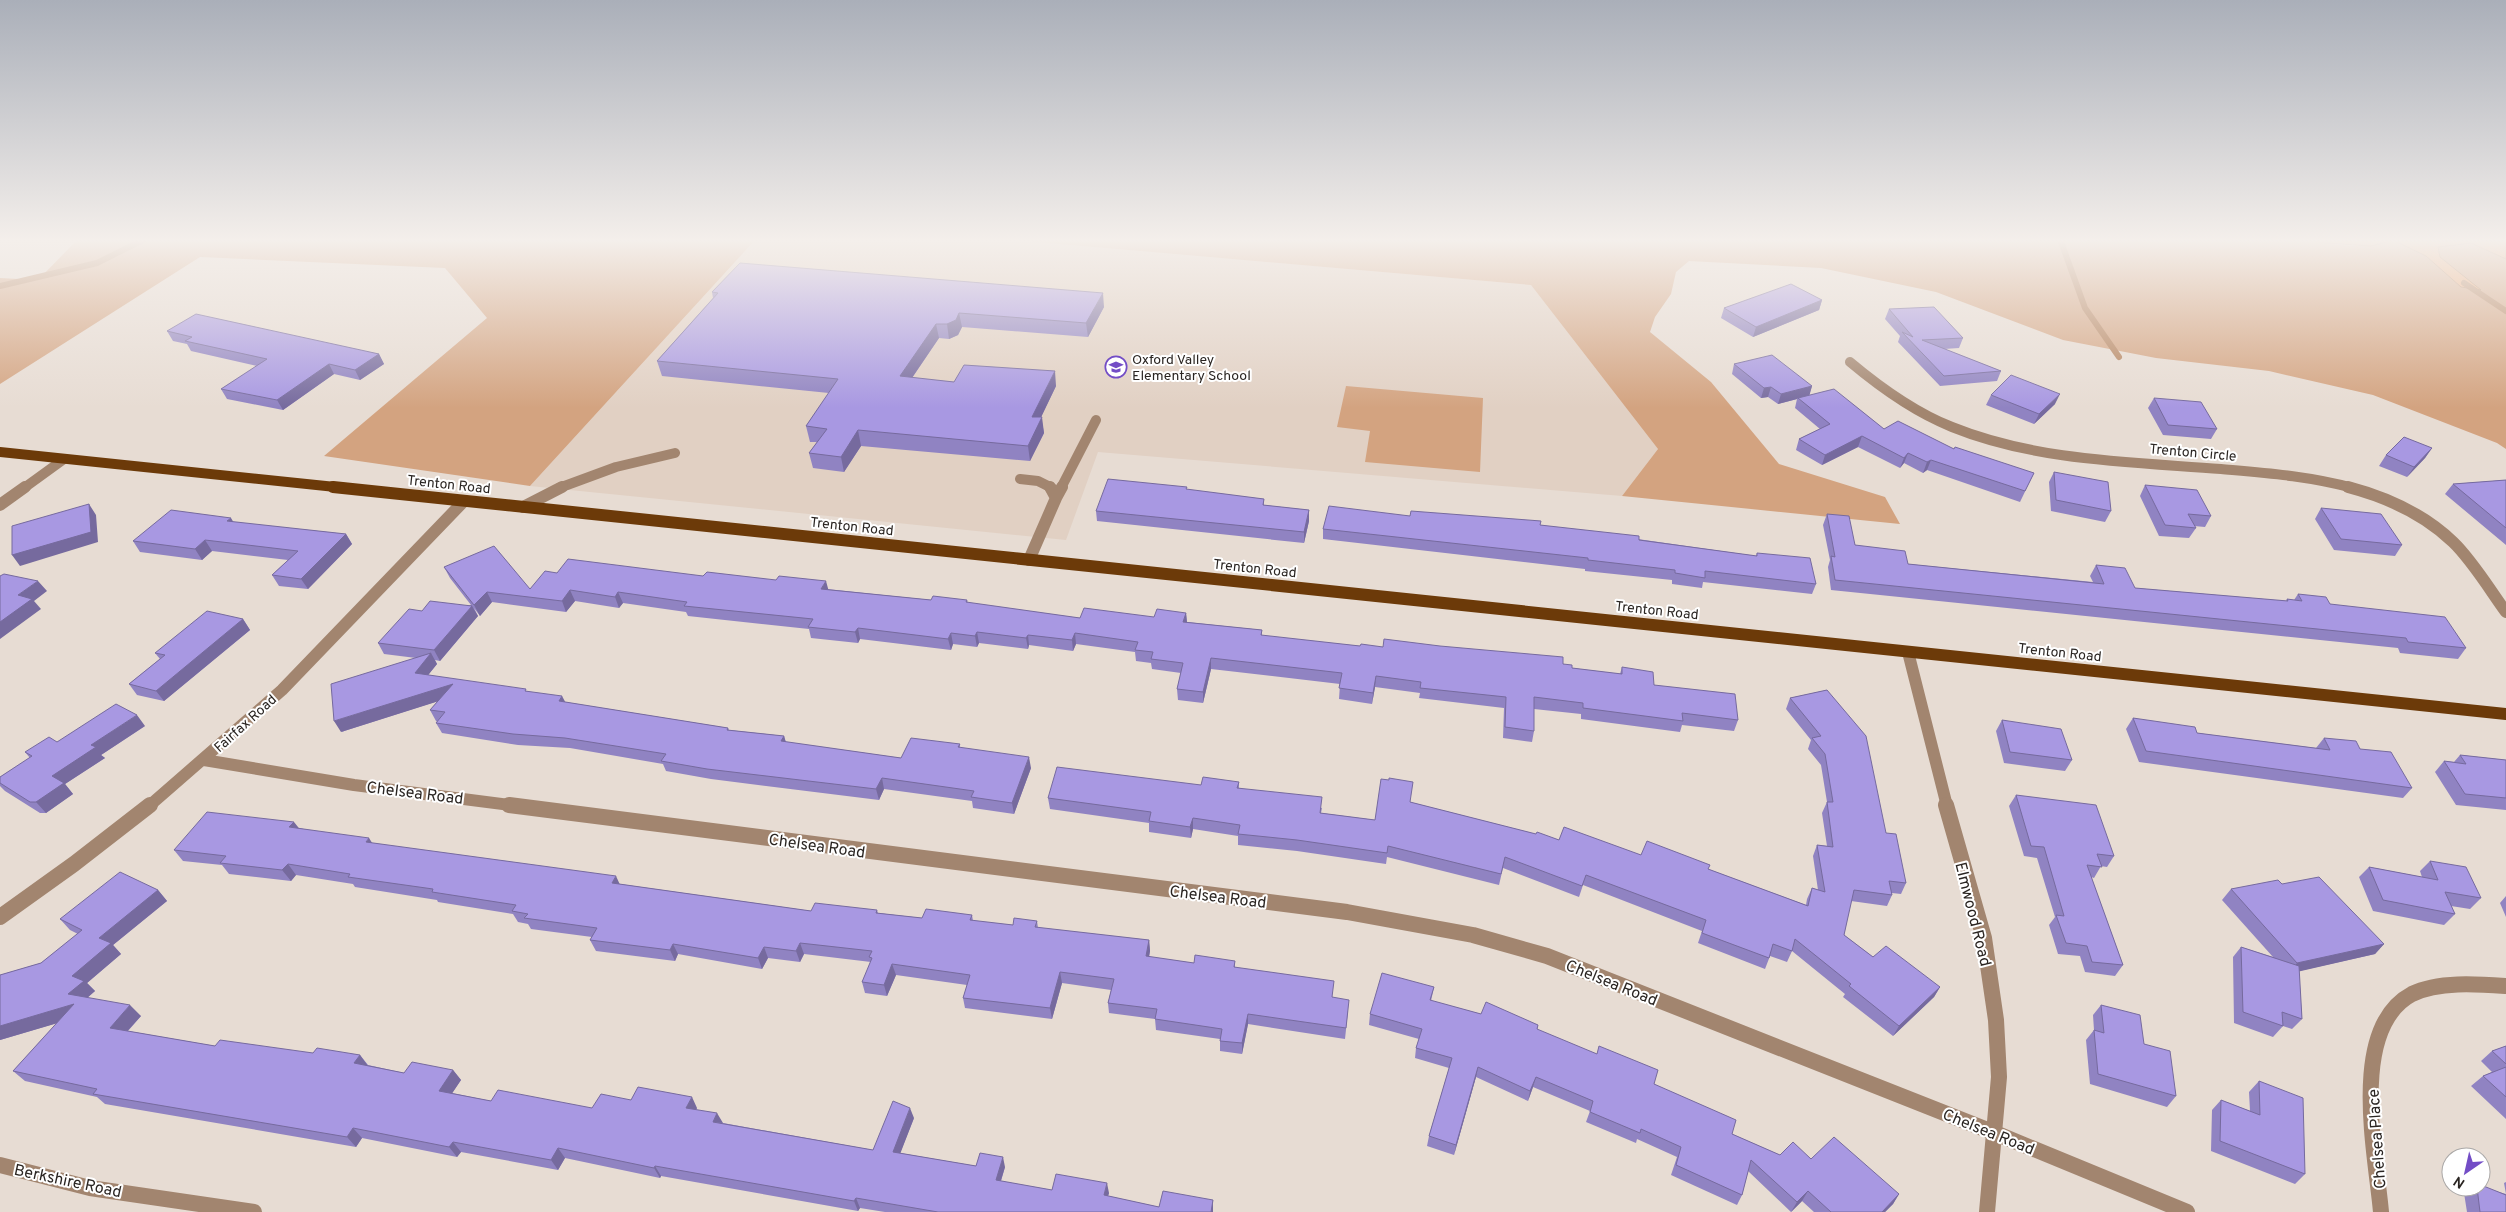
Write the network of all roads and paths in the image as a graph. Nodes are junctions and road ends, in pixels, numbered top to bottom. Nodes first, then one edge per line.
1 (1850, 362) dead end
2 (1096, 420) dead end
3 (0, 452) edge
4 (676, 453) dead end
5 (64, 459) junction
6 (1020, 480) dead end
7 (1056, 498) junction
8 (464, 501) junction
9 (0, 505) edge
10 (523, 507) junction
11 (1029, 560) junction
12 (2506, 612) edge
13 (1908, 652) junction
14 (2506, 714) edge
15 (204, 760) junction
16 (0, 917) edge
17 (2506, 986) edge
18 (1995, 1133) junction
19 (0, 1165) edge
20 (254, 1212) edge
21 (1987, 1212) edge
22 (2187, 1212) edge
23 (2381, 1212) edge

1 - 12 street, Trenton Circle
2 - 7 street
3 - 5 main road, Trenton Road
4 - 10 street
5 - 8 main road, Trenton Road
5 - 9 street
6 - 7 street
7 - 11 street
8 - 10 main road, Trenton Road
8 - 15 street, Fairfax Road
10 - 11 main road, Trenton Road
11 - 13 main road, Trenton Road
13 - 14 main road, Trenton Road
13 - 18 street, Elmwood Road
15 - 16 street, Fairfax Road
15 - 18 street, Chelsea Road
17 - 23 street, Chelsea Place
18 - 21 street, Elmwood Road
18 - 22 street, Chelsea Road
19 - 20 street, Berkshire Road

